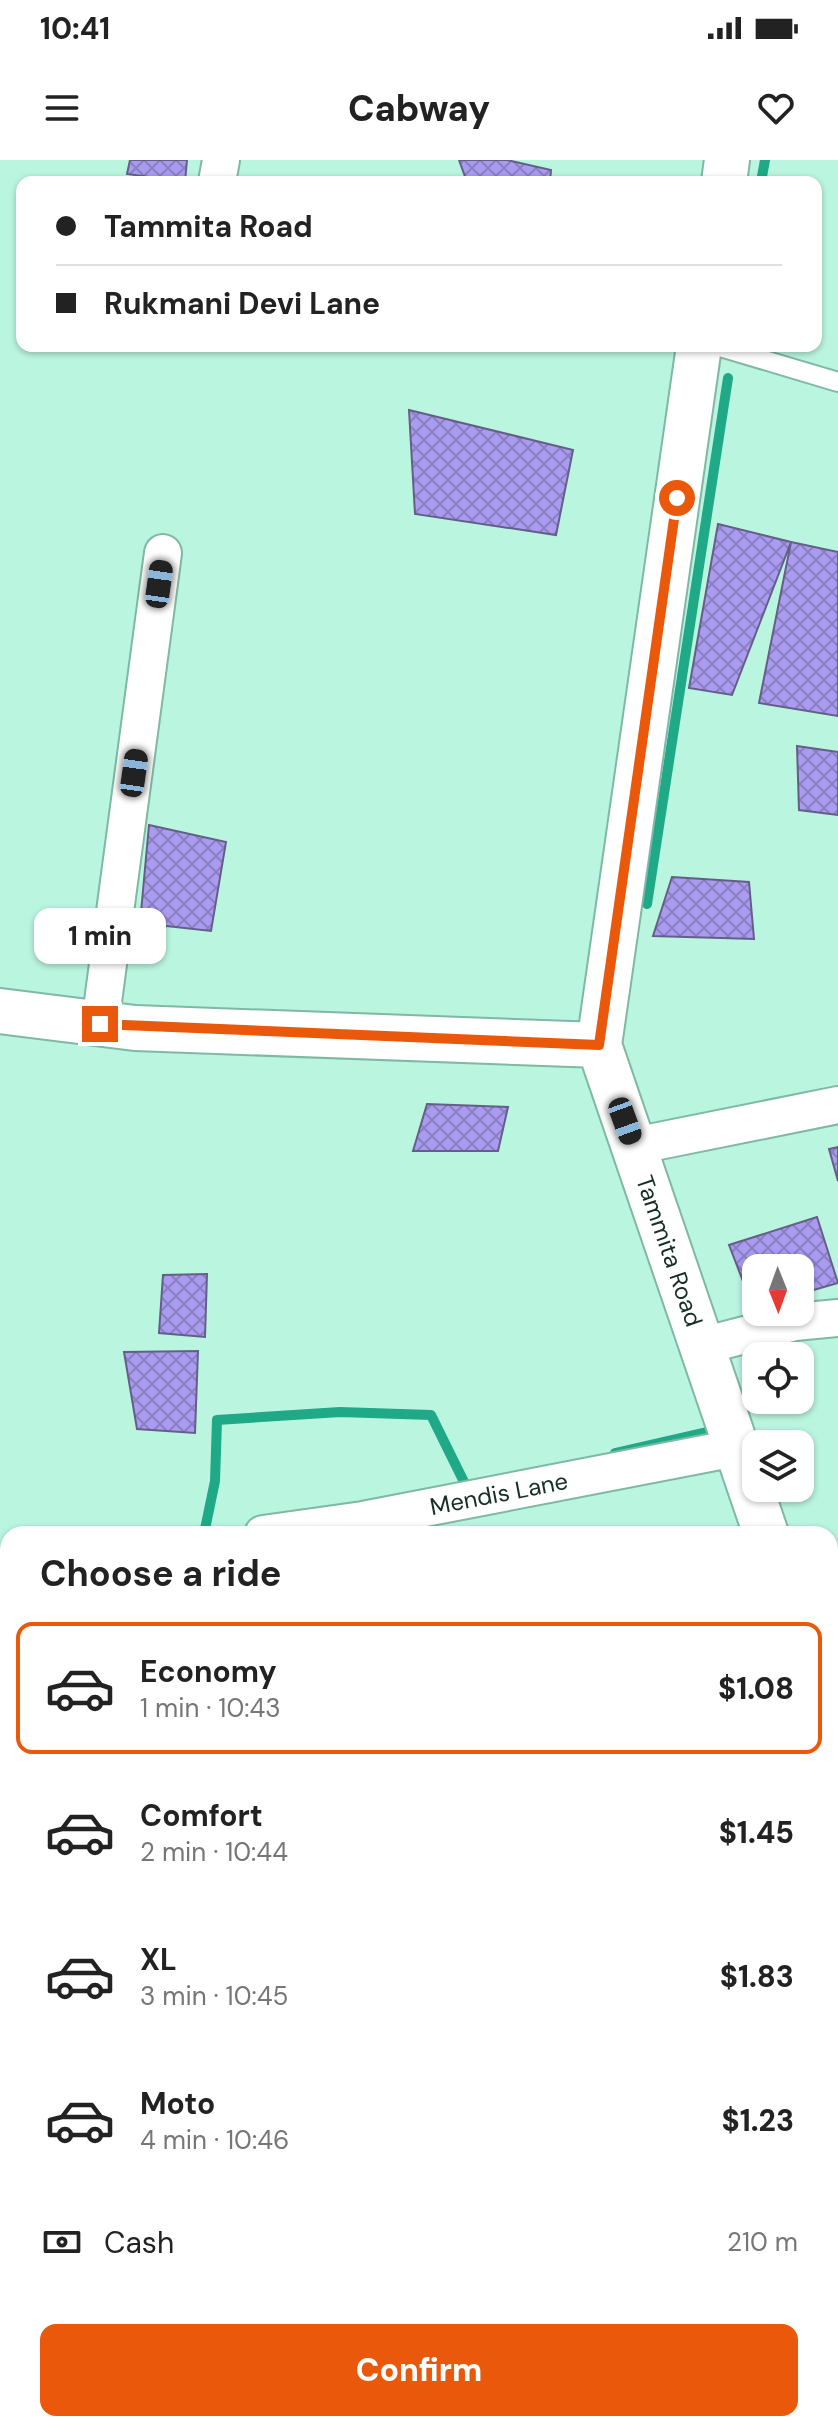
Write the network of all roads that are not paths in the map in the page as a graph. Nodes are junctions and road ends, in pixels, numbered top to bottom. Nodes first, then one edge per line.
1 (698, 352) edge
2 (737, 352) edge
3 (838, 382) edge
4 (163, 553) dead end
5 (0, 1011) edge
6 (100, 1024) junction
7 (599, 1045) junction
8 (838, 1105) edge
9 (634, 1146) junction
10 (838, 1318) edge
11 (702, 1346) junction
12 (735, 1448) junction
13 (366, 1526) edge
14 (763, 1526) edge

1 - 7 street, Tammita Road
2 - 3 lane
4 - 6 street
5 - 6 street
6 - 7 street
7 - 9 street, Tammita Road
8 - 9 street
9 - 11 street, Tammita Road
10 - 11 street
11 - 12 street, Tammita Road
12 - 13 street, Mendis Lane
12 - 14 street, Tammita Road

